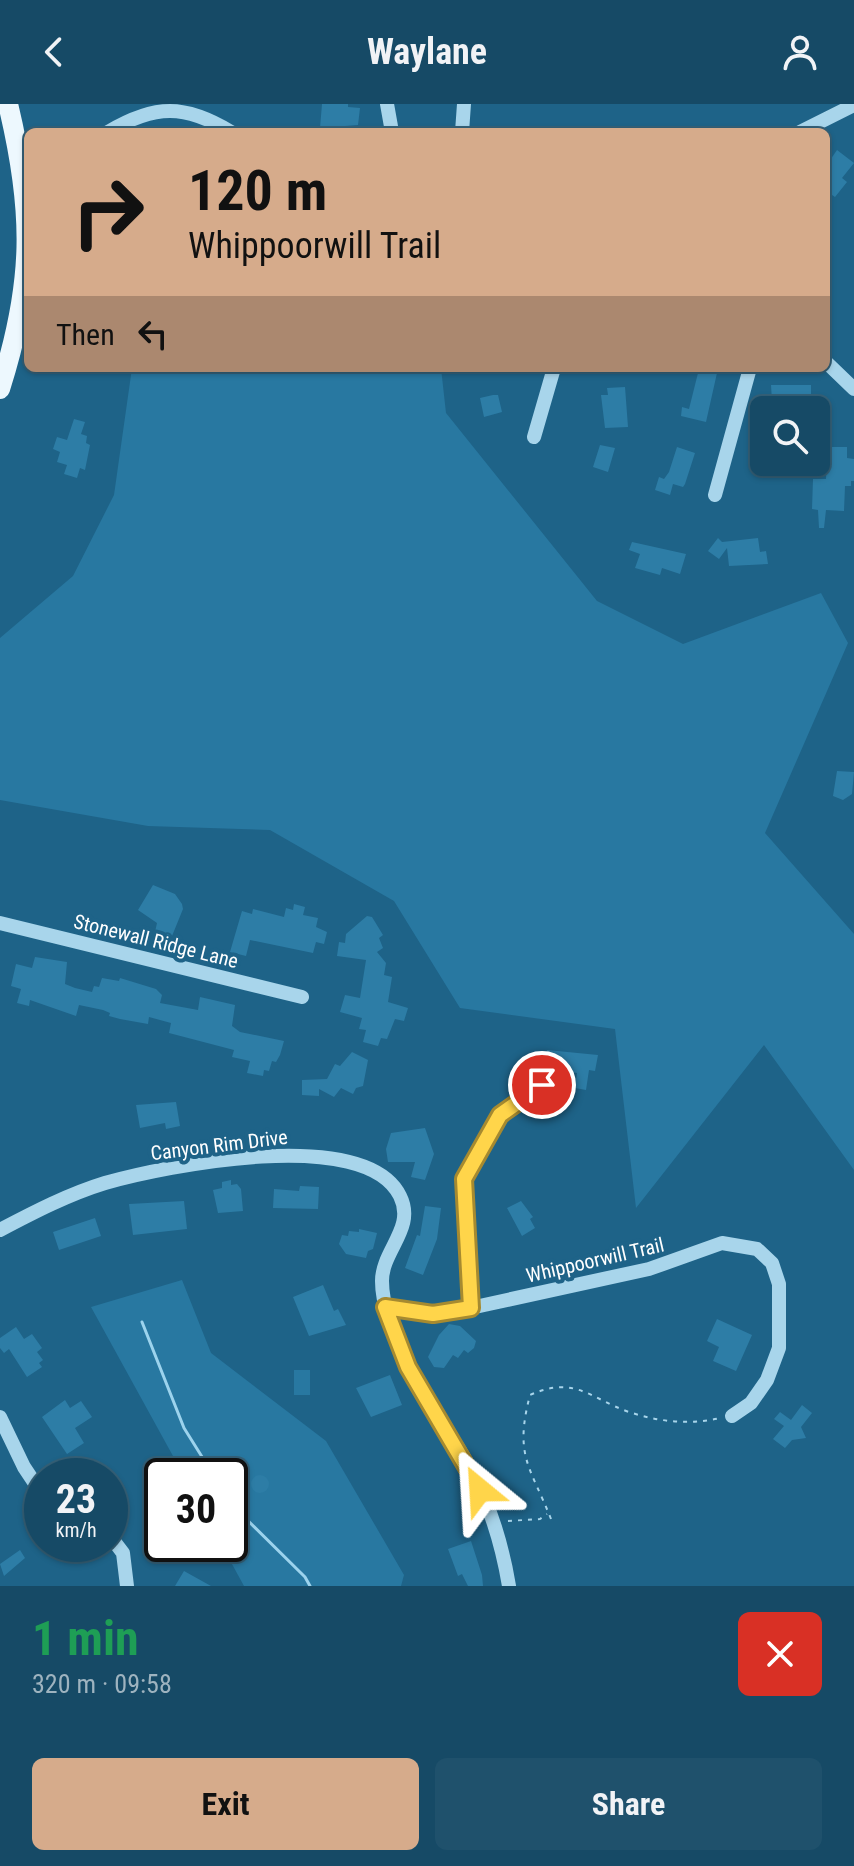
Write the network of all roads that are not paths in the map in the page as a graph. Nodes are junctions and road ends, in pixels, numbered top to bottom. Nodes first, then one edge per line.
1 (8, 104) edge
2 (387, 104) edge
3 (464, 104) edge
4 (854, 105) edge
5 (116, 128) edge
6 (225, 128) edge
7 (391, 128) edge
8 (462, 128) edge
9 (808, 128) edge
10 (24, 164) edge
11 (24, 279) edge
12 (830, 366) edge
13 (553, 372) edge
14 (749, 372) edge
15 (0, 389) edge
16 (854, 389) edge
17 (534, 437) dead end
18 (715, 495) dead end
19 (0, 923) edge
20 (302, 997) dead end
21 (542, 1085) dead end
22 (0, 1230) edge
23 (385, 1307) junction
24 (471, 1308) junction
25 (732, 1416) road end
26 (0, 1417) edge
27 (24, 1467) edge
28 (124, 1562) edge
29 (127, 1586) edge
30 (509, 1586) edge

1 - 10 main road
2 - 7 street
3 - 8 street
4 - 9 street
5 - 6 street
11 - 15 main road
12 - 16 street
13 - 17 street
14 - 18 street
19 - 20 street, Stonewall Ridge Lane
21 - 24 street
22 - 23 street, Canyon Rim Drive
23 - 24 street, Whippoorwill Trail
23 - 30 street, Canyon Rim Drive
24 - 25 street, Whippoorwill Trail
26 - 27 street
28 - 29 street

